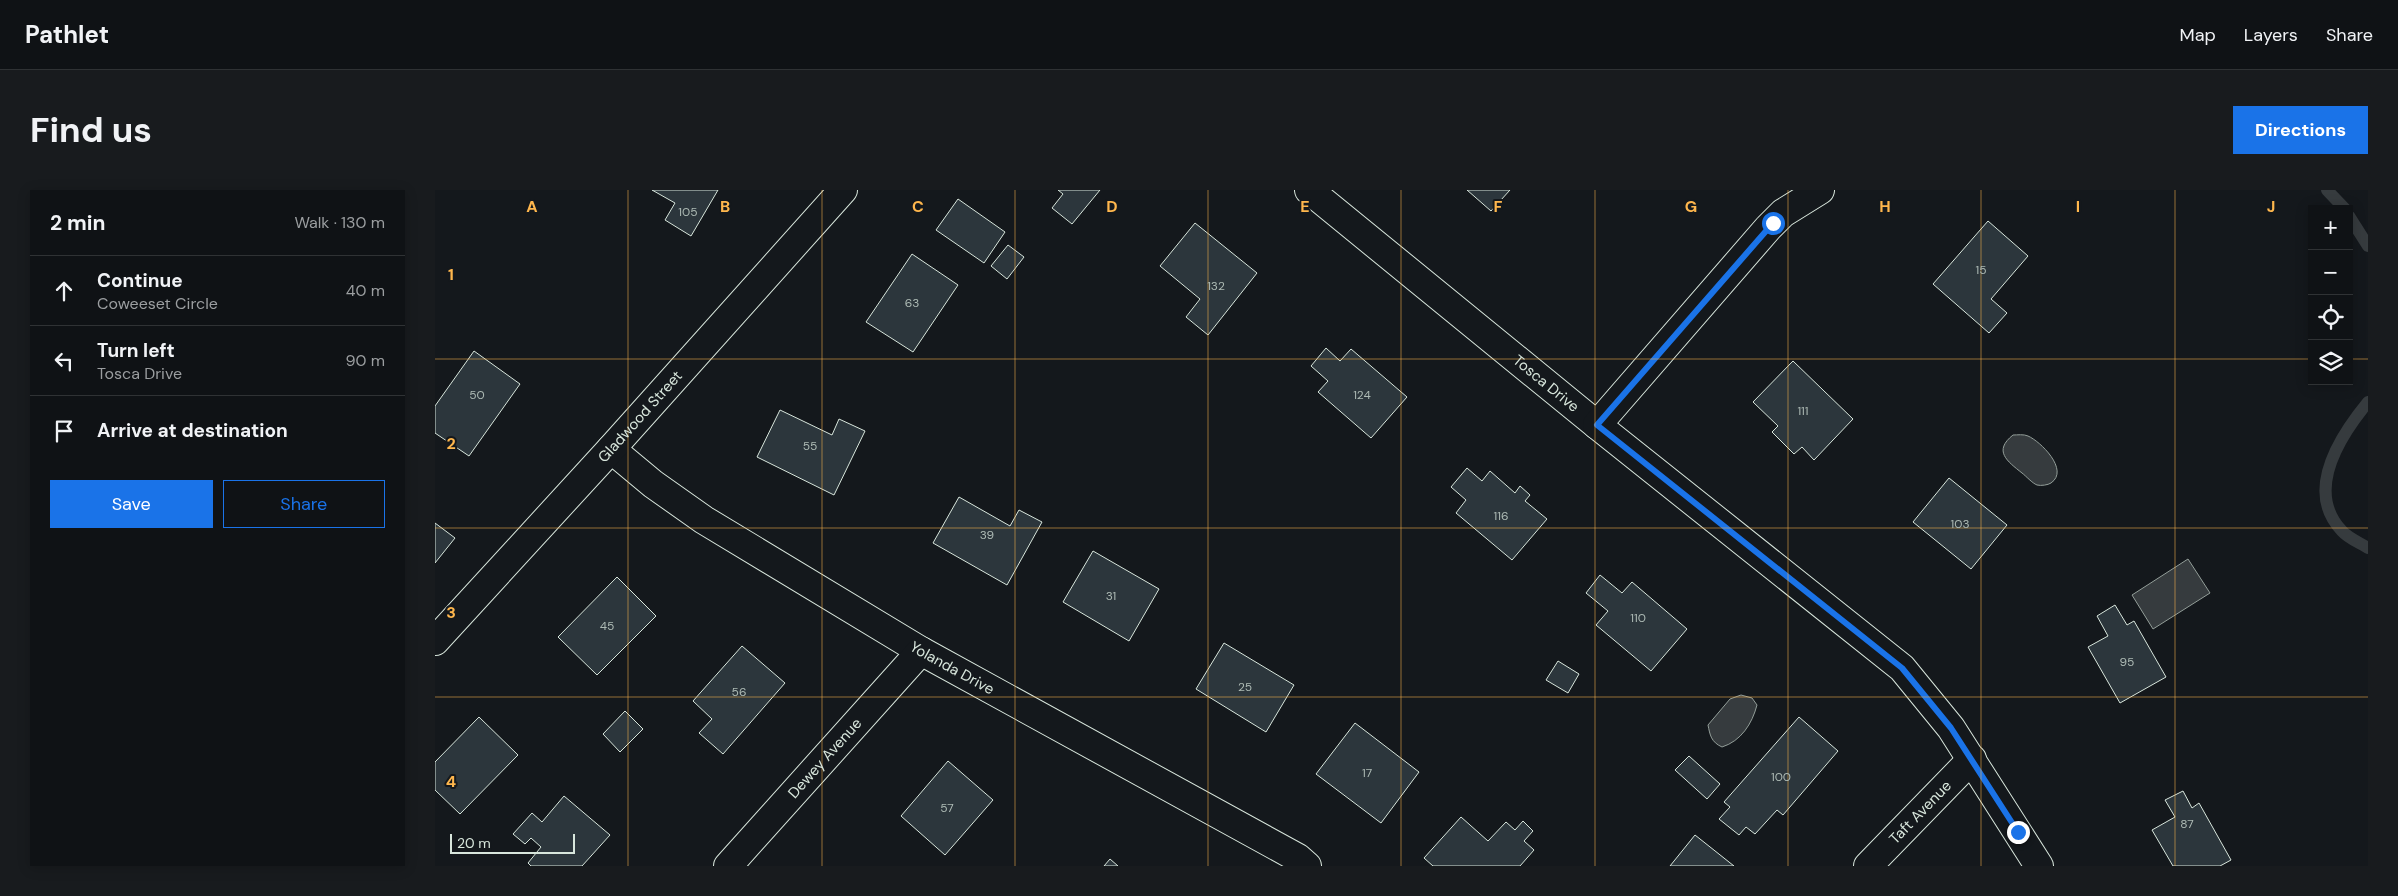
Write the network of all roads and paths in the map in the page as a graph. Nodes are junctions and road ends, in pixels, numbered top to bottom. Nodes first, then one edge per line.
1 (843, 190) edge
2 (1309, 190) edge
3 (1820, 190) edge
4 (1597, 425) junction
5 (611, 449) junction
6 (435, 641) edge
7 (921, 651) junction
8 (1972, 759) junction
9 (1299, 863) edge
10 (729, 866) edge
11 (1868, 866) edge
12 (2039, 866) edge

1 - 5 street, Gladwood Street
2 - 4 street, Tosca Drive
3 - 4 street
4 - 8 street, Tosca Drive
5 - 6 street, Gladwood Street
5 - 7 street, Yolanda Drive
7 - 9 street, Yolanda Drive
7 - 10 street, Dewey Avenue
8 - 11 street, Taft Avenue
8 - 12 street, Tosca Drive

